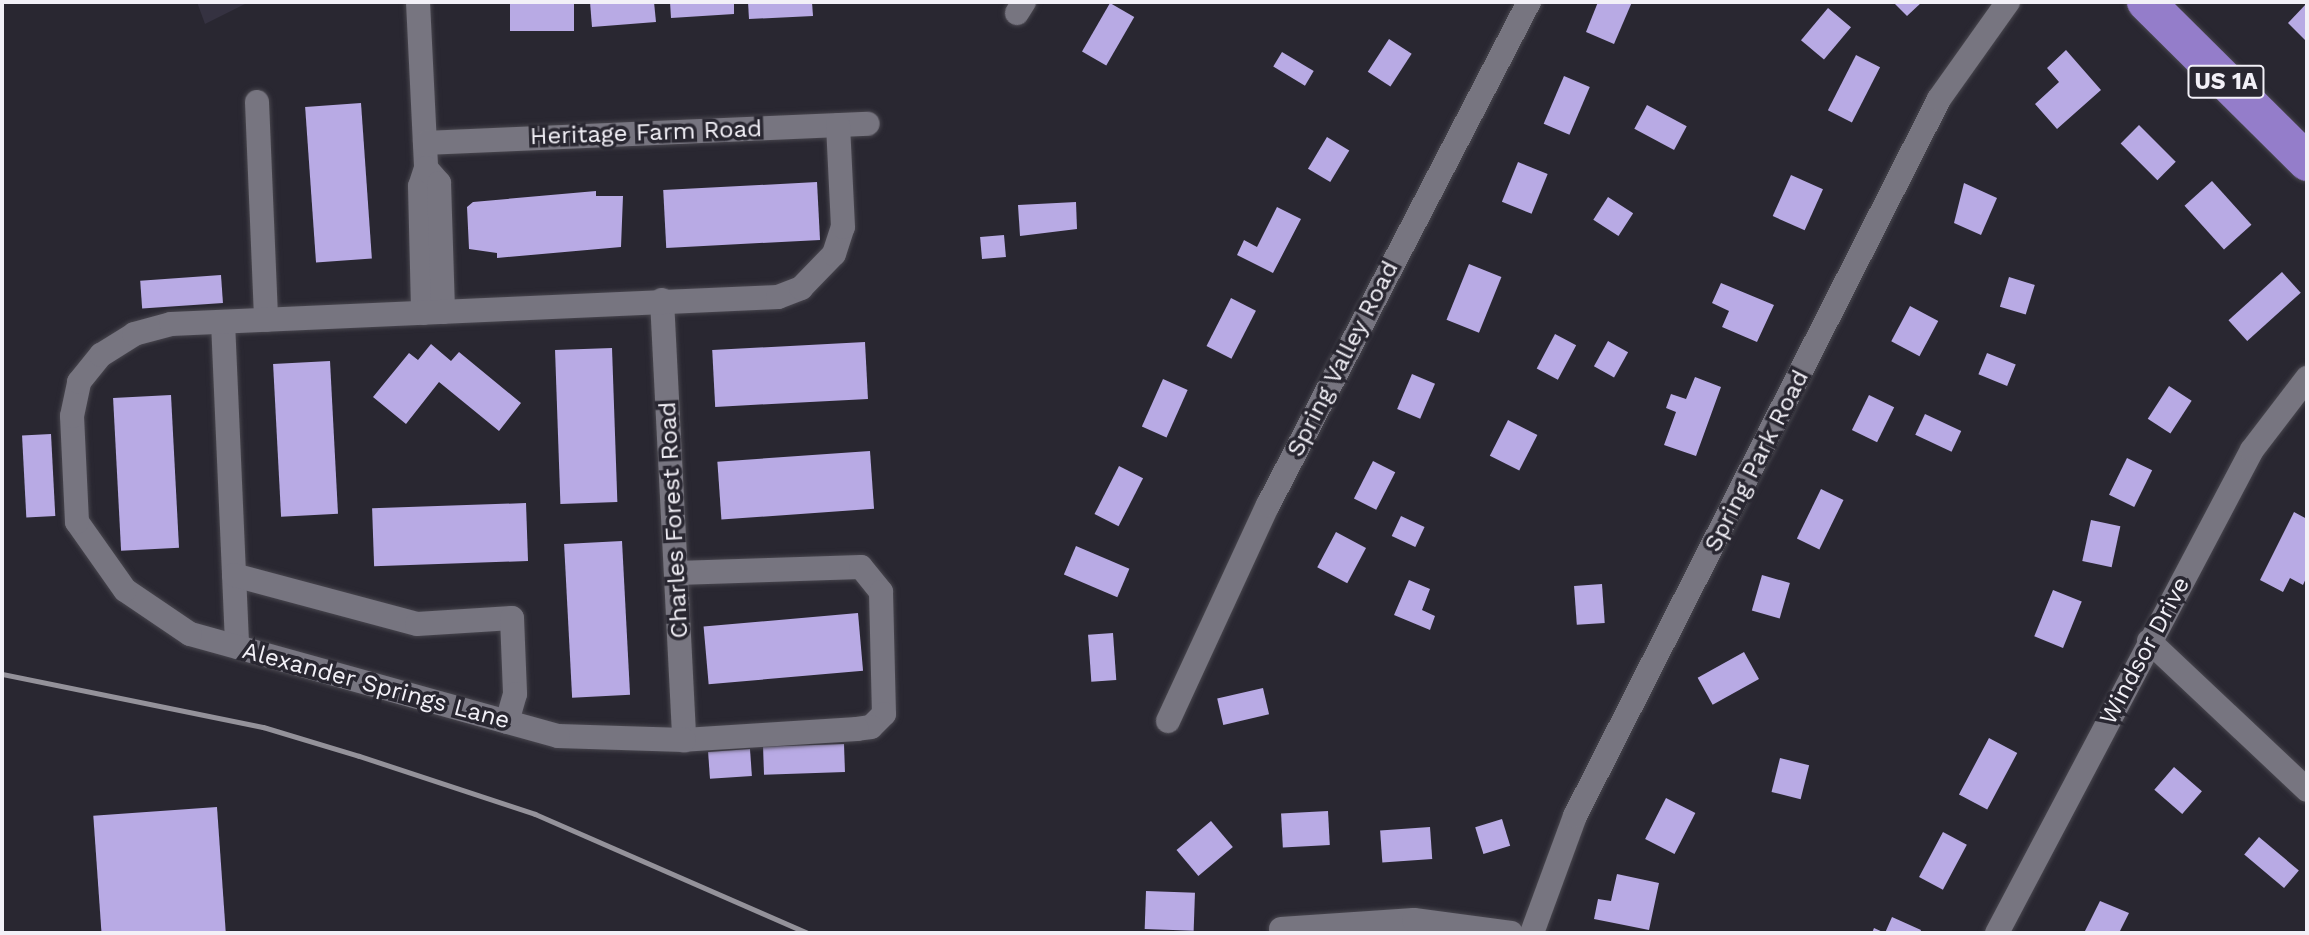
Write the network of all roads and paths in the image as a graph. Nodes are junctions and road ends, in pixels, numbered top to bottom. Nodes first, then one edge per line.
1 (418, 2) edge
2 (1529, 2) edge
3 (2008, 2) edge
4 (2146, 2) edge
5 (257, 102) dead end
6 (868, 124) dead end
7 (838, 125) junction
8 (425, 143) junction
9 (2307, 163) edge
10 (662, 300) junction
11 (433, 313) junction
12 (266, 320) junction
13 (223, 322) junction
14 (2307, 378) edge
15 (677, 573) junction
16 (234, 575) junction
17 (2149, 641) junction
18 (237, 647) junction
19 (1168, 721) dead end
20 (507, 722) junction
21 (684, 740) junction
22 (2307, 790) edge
23 (1282, 929) dead end
24 (1511, 933) edge
25 (1532, 933) edge
26 (1997, 933) edge

1 - 8 street
2 - 19 street, Spring Valley Road
3 - 25 street, Spring Park Road
4 - 9 main road, US 1A
5 - 12 street
6 - 7 street, Heritage Farm Road
7 - 8 street, Heritage Farm Road
7 - 10 street, Alexander Springs Lane
8 - 11 street
10 - 11 street, Alexander Springs Lane
10 - 15 street, Charles Forest Road
11 - 12 street, Alexander Springs Lane
12 - 13 street, Alexander Springs Lane
13 - 16 street
13 - 18 street, Alexander Springs Lane
14 - 17 street, Windsor Drive
15 - 21 street, Charles Forest Road
15 - 21 street, Alexander Springs Lane
16 - 18 street
16 - 20 street
17 - 22 street
17 - 26 street, Windsor Drive
18 - 20 street, Alexander Springs Lane
20 - 21 street, Alexander Springs Lane
23 - 24 street

